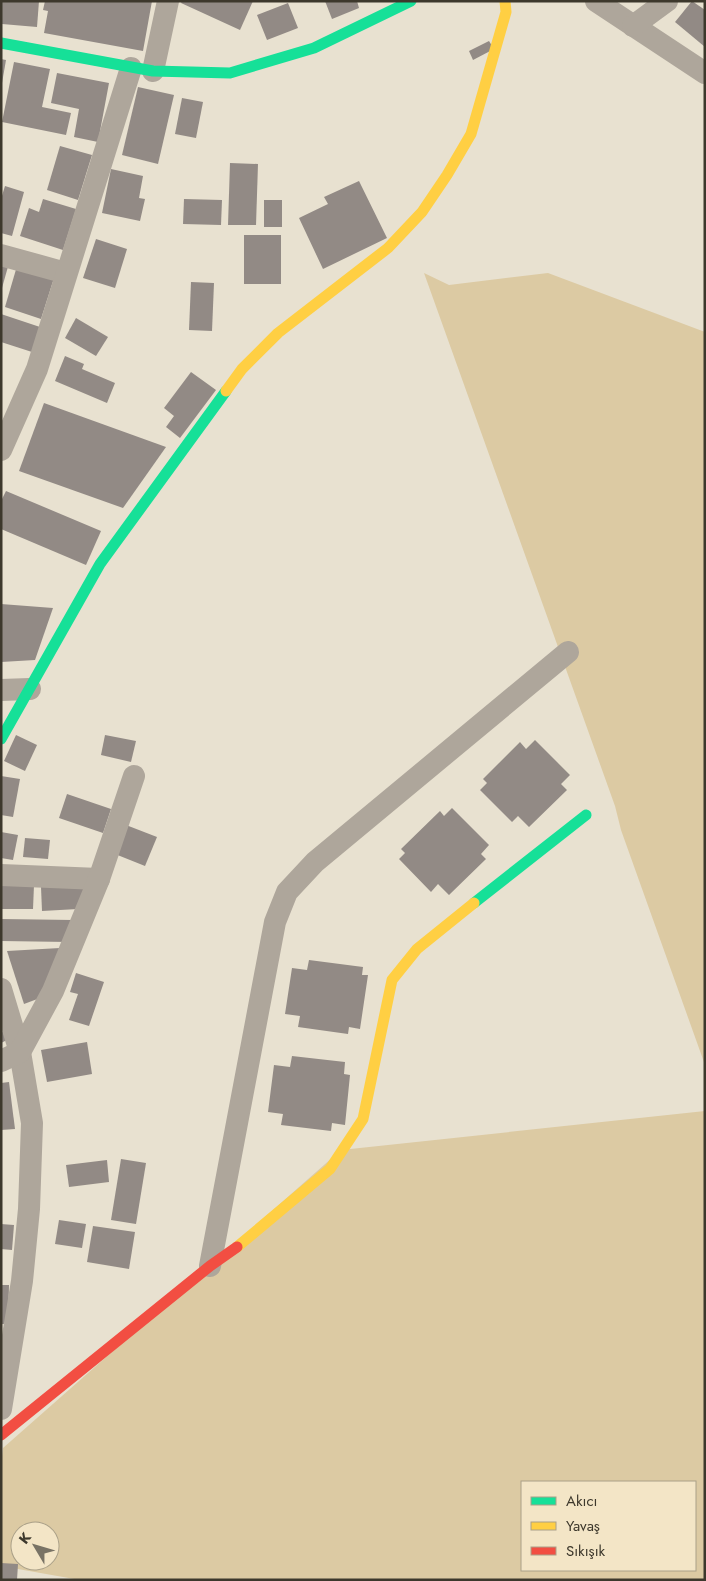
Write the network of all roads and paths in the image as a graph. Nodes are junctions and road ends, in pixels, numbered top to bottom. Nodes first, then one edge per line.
1 (168, 1) edge
2 (411, 1) edge
3 (505, 1) edge
4 (596, 1) edge
5 (667, 1) edge
6 (633, 26) junction
7 (1, 43) edge
8 (131, 68) junction
9 (153, 71) junction
10 (705, 73) edge
11 (1, 255) edge
12 (66, 273) junction
13 (1, 450) edge
14 (568, 652) dead end
15 (30, 689) junction
16 (1, 690) edge
17 (1, 739) edge
18 (134, 776) dead end
19 (586, 815) dead end
20 (1, 874) edge
21 (99, 879) junction
22 (1, 989) edge
23 (10, 1056) edge
24 (210, 1266) junction
25 (1, 1409) edge
26 (1, 1435) edge

1 - 9 street
2 - 9 street
3 - 15 street
4 - 6 street
5 - 6 street
6 - 10 street
7 - 8 street
8 - 9 street
8 - 12 street
11 - 12 street
12 - 13 street
14 - 24 street
15 - 16 street
15 - 17 street
18 - 21 street
19 - 24 street
20 - 21 street
21 - 23 street
22 - 23 street
23 - 25 street
24 - 26 street

